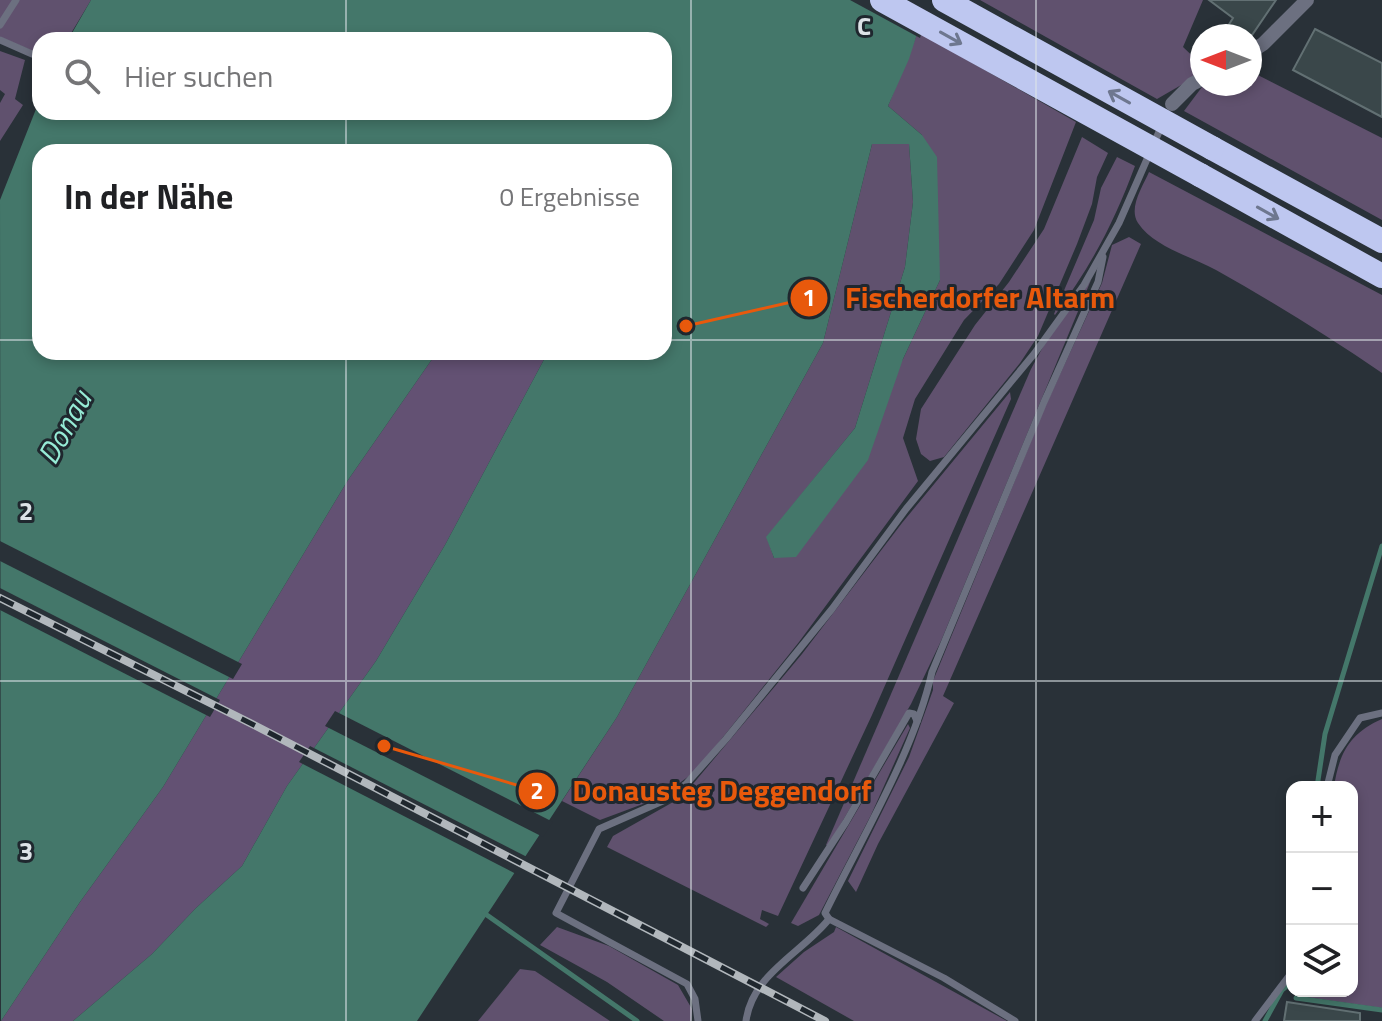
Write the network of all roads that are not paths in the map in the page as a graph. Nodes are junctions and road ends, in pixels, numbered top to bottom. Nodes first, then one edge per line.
1 (16, 0) edge
2 (882, 0) edge
3 (944, 0) edge
4 (1307, 0) edge
5 (0, 25) edge
6 (0, 40) edge
7 (1262, 45) edge
8 (32, 54) dead end
9 (1190, 86) edge
10 (1172, 104) joint
11 (1382, 241) edge
12 (1104, 251) junction
13 (1382, 276) edge
14 (1382, 713) edge
15 (917, 721) junction
16 (1328, 781) edge
17 (803, 888) dead end
18 (829, 919) junction
19 (1286, 980) edge
20 (698, 1021) edge
21 (746, 1021) edge
22 (1015, 1021) edge
23 (1255, 1021) edge

1 - 5 lane
2 -> 13 highway, bridge
11 -> 3 highway, bridge
4 - 7 street
6 - 8 lane
9 - 10 street
10 - 12 lane
12 - 15 lane
12 - 20 lane
14 - 16 lane
15 - 17 lane
15 - 18 lane
18 - 21 lane
18 - 22 lane
19 - 23 lane

